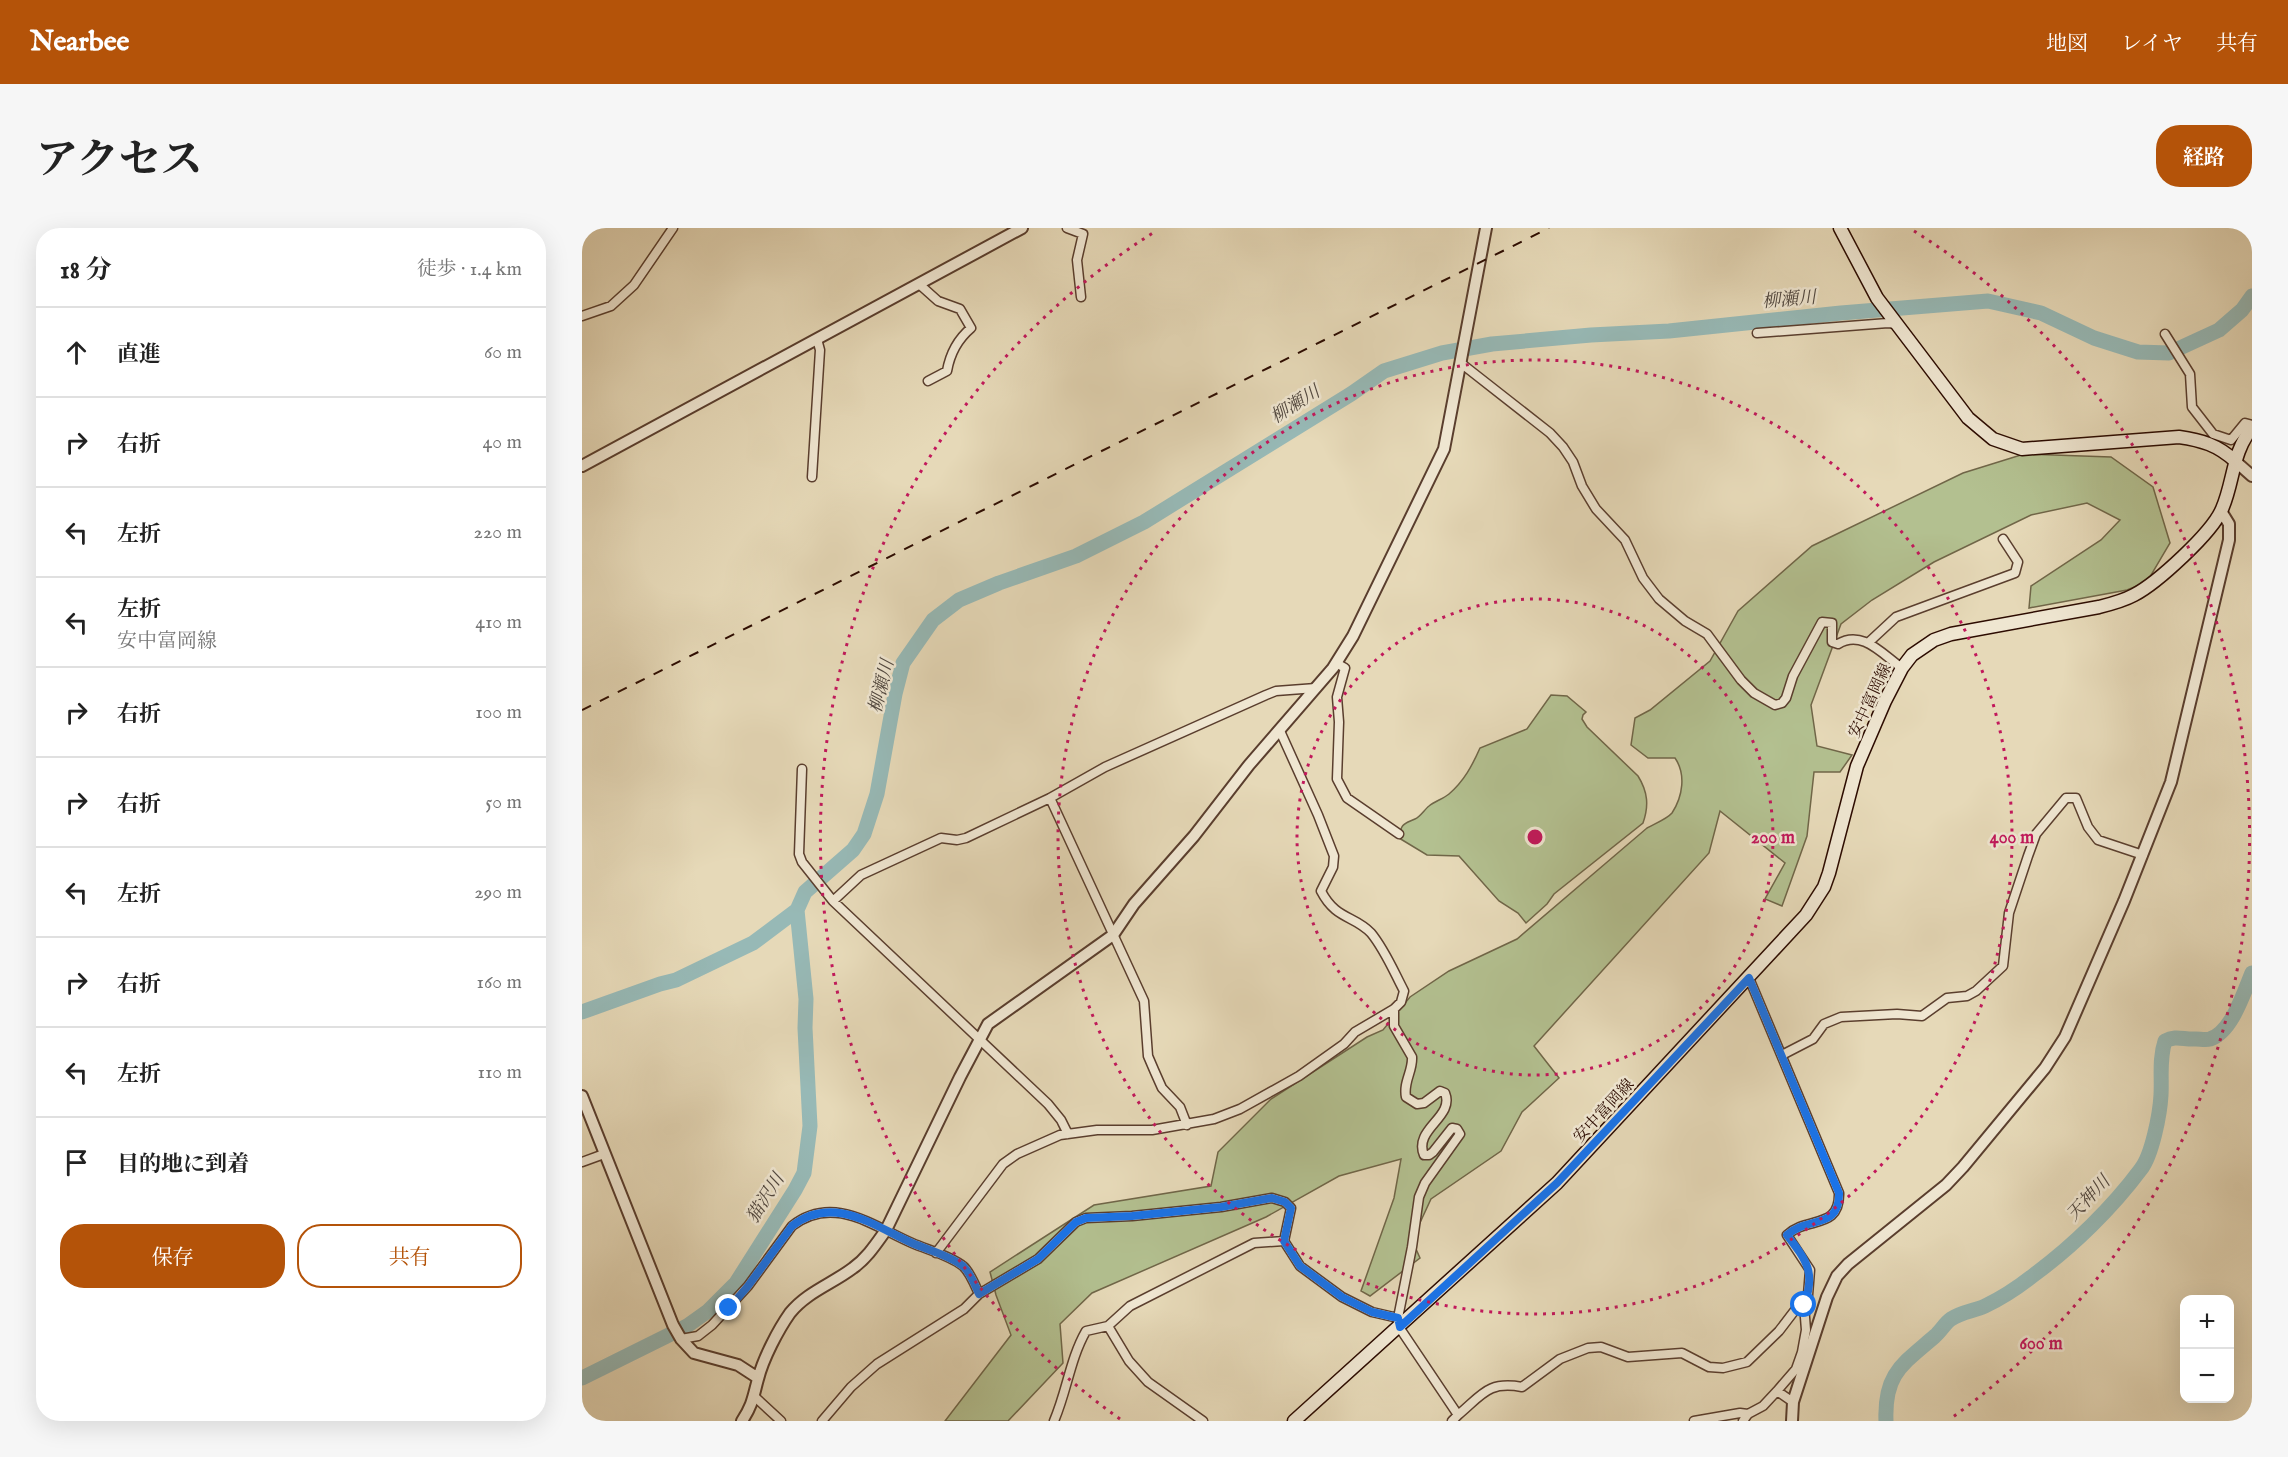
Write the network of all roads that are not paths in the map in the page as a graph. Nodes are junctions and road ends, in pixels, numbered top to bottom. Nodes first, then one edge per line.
1 (673, 228) edge
2 (1022, 228) edge
3 (1067, 228) edge
4 (1486, 228) edge
5 (1840, 228) edge
6 (919, 284) junction
7 (1081, 297) dead end
8 (582, 316) edge
9 (1895, 323) junction
10 (1757, 333) dead end
11 (2165, 334) dead end
12 (817, 339) junction
13 (1462, 362) junction
14 (928, 381) dead end
15 (2252, 426) edge
16 (2235, 461) junction
17 (582, 466) edge
18 (2252, 476) edge
19 (812, 477) dead end
20 (2221, 511) junction
21 (2003, 539) dead end
22 (1868, 643) junction
23 (1336, 663) junction
24 (1902, 668) junction
25 (1316, 688) junction
26 (1280, 731) junction
27 (802, 769) dead end
28 (1050, 798) junction
29 (1400, 834) dead end
30 (2144, 855) junction
31 (831, 897) junction
32 (1113, 934) junction
33 (1749, 978) junction
34 (1394, 1010) junction
35 (978, 1040) junction
36 (1782, 1055) junction
37 (582, 1096) edge
38 (1187, 1125) junction
39 (1068, 1134) junction
40 (604, 1154) junction
41 (582, 1162) edge
42 (886, 1230) junction
43 (1284, 1241) junction
44 (936, 1254) junction
45 (979, 1294) junction
46 (1808, 1295) junction
47 (1399, 1322) junction
48 (1108, 1326) junction
49 (680, 1337) junction
50 (758, 1378) junction
51 (1777, 1391) junction
52 (755, 1397) junction
53 (1793, 1402) junction
54 (1455, 1418) edge
55 (1746, 1418) edge
56 (742, 1421) edge
57 (780, 1421) edge
58 (822, 1421) edge
59 (1054, 1421) edge
60 (1203, 1421) edge
61 (1294, 1421) edge
62 (1694, 1421) edge
63 (1792, 1421) edge

1 - 8 street
2 - 6 street
3 - 7 street
4 - 13 street
5 - 9 main road
6 - 12 street
6 - 14 street
9 - 10 street
9 - 16 main road
11 - 15 street
12 - 17 street
12 - 19 street
13 - 22 street
13 - 23 street
15 - 16 main road, 安中富岡線
16 - 18 street
16 - 20 main road, 安中富岡線
20 - 24 main road, 安中富岡線
20 - 30 street
21 - 22 street
22 - 24 street
23 - 25 street
23 - 29 street
24 - 33 main road, 安中富岡線
25 - 26 street
25 - 28 street
26 - 32 street
26 - 34 street
27 - 31 street
28 - 31 street
28 - 32 street
30 - 36 street
30 - 53 street
31 - 35 street
32 - 35 street
32 - 38 street
33 - 36 street
33 - 47 main road, 安中富岡線
34 - 38 street
34 - 47 street
35 - 39 street
35 - 42 street
36 - 46 street
37 - 40 street
38 - 39 street
39 - 44 street
40 - 41 street
40 - 49 street
42 - 44 street
42 - 49 street
42 - 50 street
43 - 45 street
43 - 47 street
43 - 48 street
44 - 45 street
45 - 58 street
46 - 51 street
46 - 54 street
47 - 54 street
47 - 61 main road, 安中富岡線
48 - 59 street
48 - 60 street
49 - 50 street
50 - 52 street
51 - 53 street
51 - 55 street
52 - 56 street
52 - 57 street
53 - 63 street
55 - 62 street

